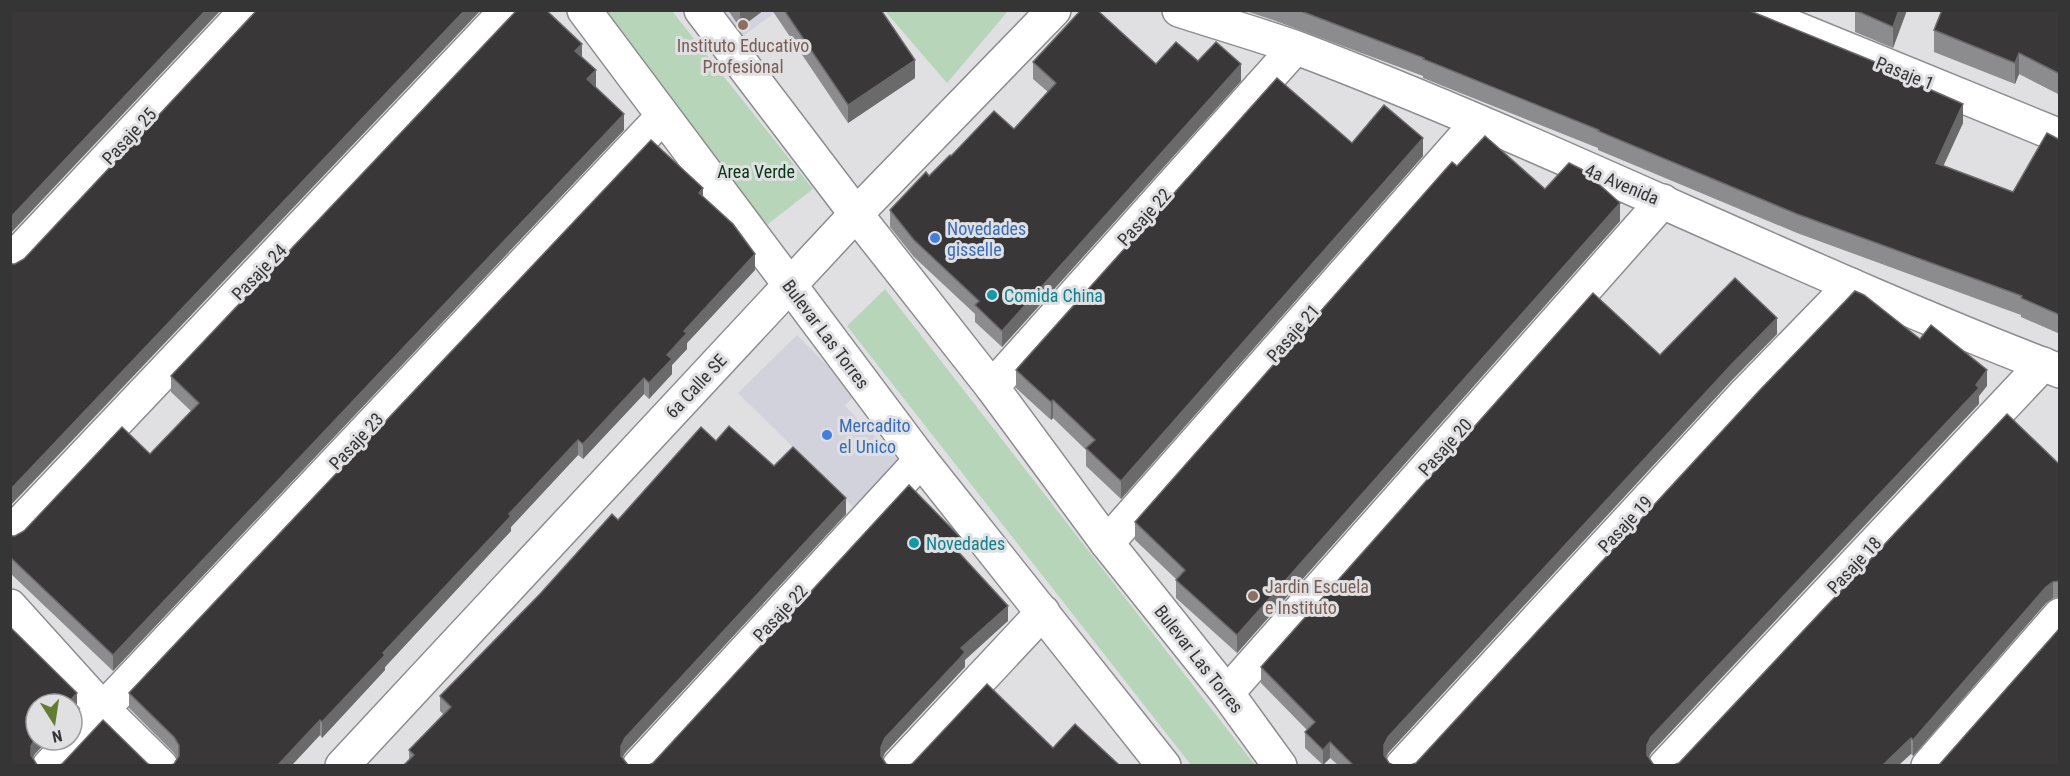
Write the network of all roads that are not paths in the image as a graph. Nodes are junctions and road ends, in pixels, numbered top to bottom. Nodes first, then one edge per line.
1 (247, 10) edge
2 (507, 10) edge
3 (584, 10) edge
4 (701, 10) edge
5 (1054, 10) edge
6 (1179, 10) edge
7 (1751, 10) edge
8 (1295, 48) junction
9 (663, 116) junction
10 (1478, 122) junction
11 (2060, 136) edge
12 (1663, 201) junction
13 (856, 214) junction
14 (10, 262) edge
15 (789, 285) junction
16 (1851, 285) junction
17 (2051, 368) edge
18 (992, 387) junction
19 (921, 460) junction
20 (10, 534) edge
21 (1107, 543) junction
22 (10, 606) edge
23 (1043, 612) junction
24 (2060, 615) edge
25 (1227, 693) junction
26 (104, 709) junction
27 (1158, 763) edge
28 (49, 765) edge
29 (160, 765) edge
30 (342, 765) edge
31 (639, 765) edge
32 (899, 765) edge
33 (1280, 765) edge
34 (1402, 765) edge
35 (1665, 765) edge
36 (1928, 765) edge

1 - 14 street, Pasaje 25
2 - 20 street, Pasaje 24
3 - 9 street, Bulevar Las Torres
4 - 13 street, Bulevar Las Torres
5 - 13 street, 6a Calle SE
6 - 8 street, 4a Avenida
7 - 11 street, Pasaje 1
8 - 10 street, 4a Avenida
8 - 18 street, Pasaje 22
9 - 15 street, Bulevar Las Torres
9 - 26 street, Pasaje 23
10 - 12 street, 4a Avenida
10 - 21 street, Pasaje 21
12 - 16 street, 4a Avenida
12 - 25 street, Pasaje 20
13 - 15 street, 6a Calle SE
13 - 18 street, Bulevar Las Torres
15 - 19 street, Bulevar Las Torres
15 - 30 street, 6a Calle SE
16 - 17 street, 4a Avenida
16 - 34 street, Pasaje 19
17 - 35 street, Pasaje 18
18 - 21 street, Bulevar Las Torres
19 - 23 street, Bulevar Las Torres
19 - 31 street, Pasaje 22
21 - 25 street, Bulevar Las Torres
22 - 26 street
23 - 27 street, Bulevar Las Torres
23 - 32 street
24 - 36 street
25 - 33 street, Bulevar Las Torres
26 - 28 street, Pasaje 23
26 - 29 street

